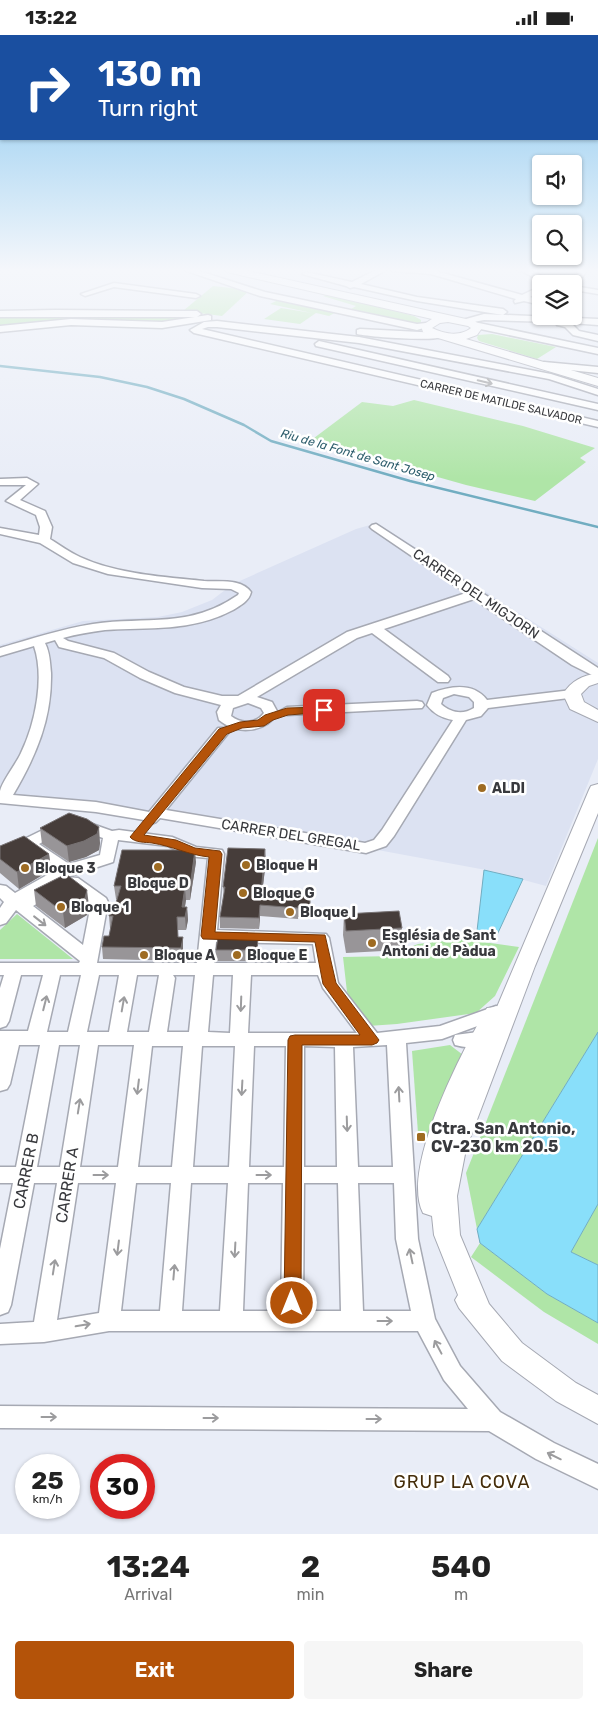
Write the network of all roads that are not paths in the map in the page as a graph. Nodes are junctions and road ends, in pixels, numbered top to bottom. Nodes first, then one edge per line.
1 (229, 339) edge
2 (327, 339) edge
3 (375, 339) edge
4 (457, 339) edge
5 (471, 339) edge
6 (536, 339) edge
7 (318, 344) junction
8 (567, 345) junction
9 (484, 346) junction
10 (598, 351) edge
11 (298, 355) junction
12 (598, 356) edge
13 (544, 365) junction
14 (598, 370) edge
15 (598, 382) edge
16 (598, 393) edge
17 (598, 407) edge
18 (598, 425) edge
19 (0, 482) edge
20 (376, 527) dead end
21 (0, 531) edge
22 (44, 540) junction
23 (476, 594) junction
24 (373, 627) junction
25 (53, 640) junction
26 (6, 650) edge
27 (594, 677) edge
28 (450, 687) junction
29 (259, 694) junction
30 (574, 699) junction
31 (480, 701) junction
32 (270, 713) junction
33 (447, 714) junction
34 (231, 715) junction
35 (597, 718) edge
36 (598, 790) edge
37 (1, 798) edge
38 (154, 815) junction
39 (111, 836) junction
40 (136, 837) junction
41 (28, 843) junction
42 (0, 857) edge
43 (66, 870) junction
44 (0, 890) edge
45 (5, 910) edge
46 (208, 936) junction
47 (89, 966) junction
48 (7, 969) edge
49 (53, 969) junction
50 (129, 969) junction
51 (205, 969) junction
52 (242, 969) junction
53 (325, 969) junction
54 (166, 978) dead end
55 (0, 1021) edge
56 (472, 1033) junction
57 (396, 1037) junction
58 (5, 1038) edge
59 (44, 1038) junction
60 (83, 1038) junction
61 (116, 1039) junction
62 (151, 1039) junction
63 (195, 1039) junction
64 (242, 1039) junction
65 (295, 1040) junction
66 (344, 1040) junction
67 (372, 1040) junction
68 (0, 1084) edge
69 (0, 1175) edge
70 (25, 1175) junction
71 (68, 1175) junction
72 (127, 1175) junction
73 (182, 1175) junction
74 (238, 1175) junction
75 (293, 1175) junction
76 (348, 1175) junction
77 (404, 1175) junction
78 (0, 1305) edge
79 (476, 1308) junction
80 (109, 1321) junction
81 (170, 1321) junction
82 (231, 1321) junction
83 (292, 1321) junction
84 (352, 1321) junction
85 (424, 1321) junction
86 (44, 1332) junction
87 (0, 1334) edge
88 (598, 1410) edge
89 (0, 1417) edge
90 (492, 1420) junction
91 (598, 1477) edge

1 - 11 street, CARRER DE MATILDE SALVADOR
2 - 7 street
3 - 16 street
4 - 9 main road
5 - 9 main road
6 - 8 street
7 - 11 street
7 -> 17 street
8 - 10 street
8 - 12 street
9 - 13 main road
11 - 18 street, CARRER DE MATILDE SALVADOR
13 - 14 street
13 - 15 main road
19 - 22 street
20 - 23 street, CARRER DEL MIGJORN
21 - 22 street
22 - 25 street
23 - 24 street
23 - 27 street, CARRER DEL MIGJORN
24 - 28 street
24 - 29 street
25 - 26 street
25 - 34 street
25 - 37 street
27 - 30 main road
28 - 31 street
28 - 33 street
29 - 32 street
29 - 34 street
30 - 31 street
30 - 35 main road
31 - 33 street
32 - 33 street
32 - 34 street
33 - 38 street, CARRER DEL GREGAL
34 - 38 street
36 - 56 main road
37 - 38 street, CARRER DEL GREGAL
38 - 40 street
39 - 40 street
39 - 41 street
39 - 43 street
40 - 46 street
41 - 42 street
41 - 43 street
43 - 45 street
44 - 45 street
46 - 51 street
46 - 53 street
47 -> 47 street, CARRER A
47 - 49 street
47 - 50 street
47 - 60 street, CARRER A
48 - 49 street
48 - 55 street
59 -> 49 street, CARRER B
50 - 51 street
61 -> 50 street
51 - 52 street
51 - 63 street
52 - 53 street
52 -> 64 street
53 - 67 street
54 - 62 street
56 - 57 street
56 - 79 main road
56 - 79 main road
57 - 67 street
77 -> 57 street
58 - 59 street
58 - 68 street
59 - 60 street
59 - 70 street, CARRER B
60 - 61 street
71 -> 60 street, CARRER A
61 - 62 street
62 - 63 street
62 -> 72 street
63 - 64 street
63 - 73 street
64 - 65 street
64 -> 74 street
65 - 66 street
65 - 75 street
66 - 67 street
66 -> 76 street
69 - 70 street
70 - 71 street
70 - 78 street, CARRER B
71 -> 72 street
86 -> 71 street, CARRER A
72 - 73 street
72 -> 80 street
73 - 74 street
81 -> 73 street
74 -> 75 street
74 -> 82 street
75 - 76 street
75 - 83 street
76 - 77 street
76 - 84 street
85 -> 77 street
79 - 88 main road
80 - 81 street
86 -> 80 street
81 - 82 street
82 - 83 street
83 - 84 street
84 -> 85 street
90 -> 85 street
86 - 87 street
89 -> 90 street
91 -> 90 street

